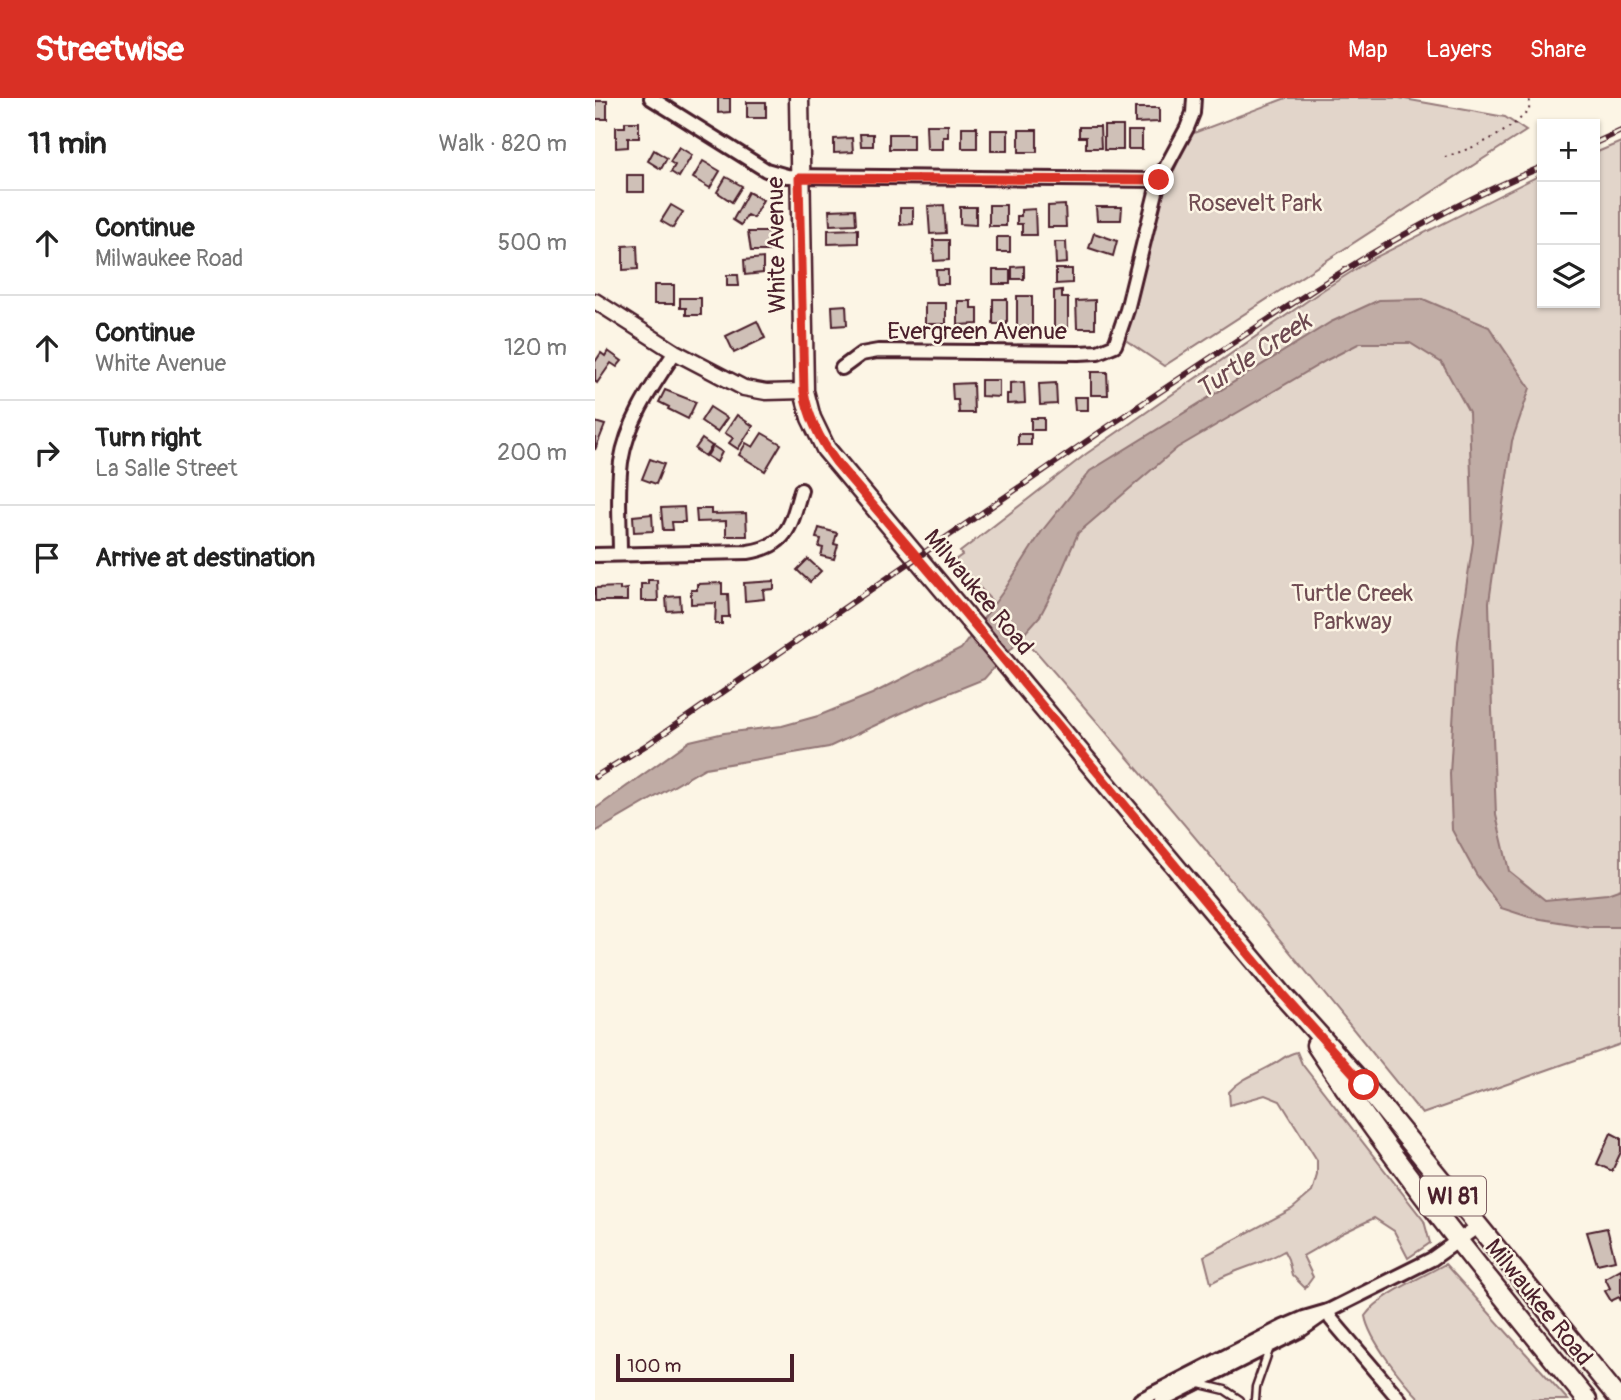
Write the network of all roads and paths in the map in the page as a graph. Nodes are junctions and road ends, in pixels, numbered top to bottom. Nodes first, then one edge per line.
1 (651, 98) edge
2 (799, 98) edge
3 (1194, 98) edge
4 (1529, 98) edge
5 (1445, 157) dead end
6 (799, 178) junction
7 (1159, 180) junction
8 (595, 301) edge
9 (675, 352) junction
10 (842, 368) dead end
11 (804, 391) junction
12 (801, 490) dead end
13 (620, 554) junction
14 (595, 555) edge
15 (1283, 995) junction
16 (1477, 1227) junction
17 (1458, 1242) junction
18 (1328, 1311) junction
19 (1271, 1346) junction
20 (1195, 1384) junction
21 (1140, 1400) edge
22 (1162, 1400) edge
23 (1240, 1400) edge
24 (1255, 1400) edge
25 (1400, 1400) edge
26 (1587, 1400) edge
27 (1620, 1400) edge

1 - 6 street
2 - 6 main road, White Avenue / WI 81
3 - 7 street
4 - 5 path
6 - 7 street
6 - 11 main road, White Avenue / WI 81
7 - 10 street, Evergreen Avenue
8 - 9 street
9 - 11 street
9 - 13 street
11 - 15 main road, Milwaukee Road / WI 81
12 - 13 street
13 - 14 street
15 - 16 main road, Milwaukee Road / WI 81
15 - 17 main road, Milwaukee Road / WI 81
16 - 17 street
16 - 27 main road, Milwaukee Road / WI 81
17 - 18 street
17 - 26 main road, Milwaukee Road / WI 81
18 - 19 street
18 - 21 street
18 - 25 street
19 - 20 street
19 - 24 lane
20 - 22 street
20 - 23 lane

